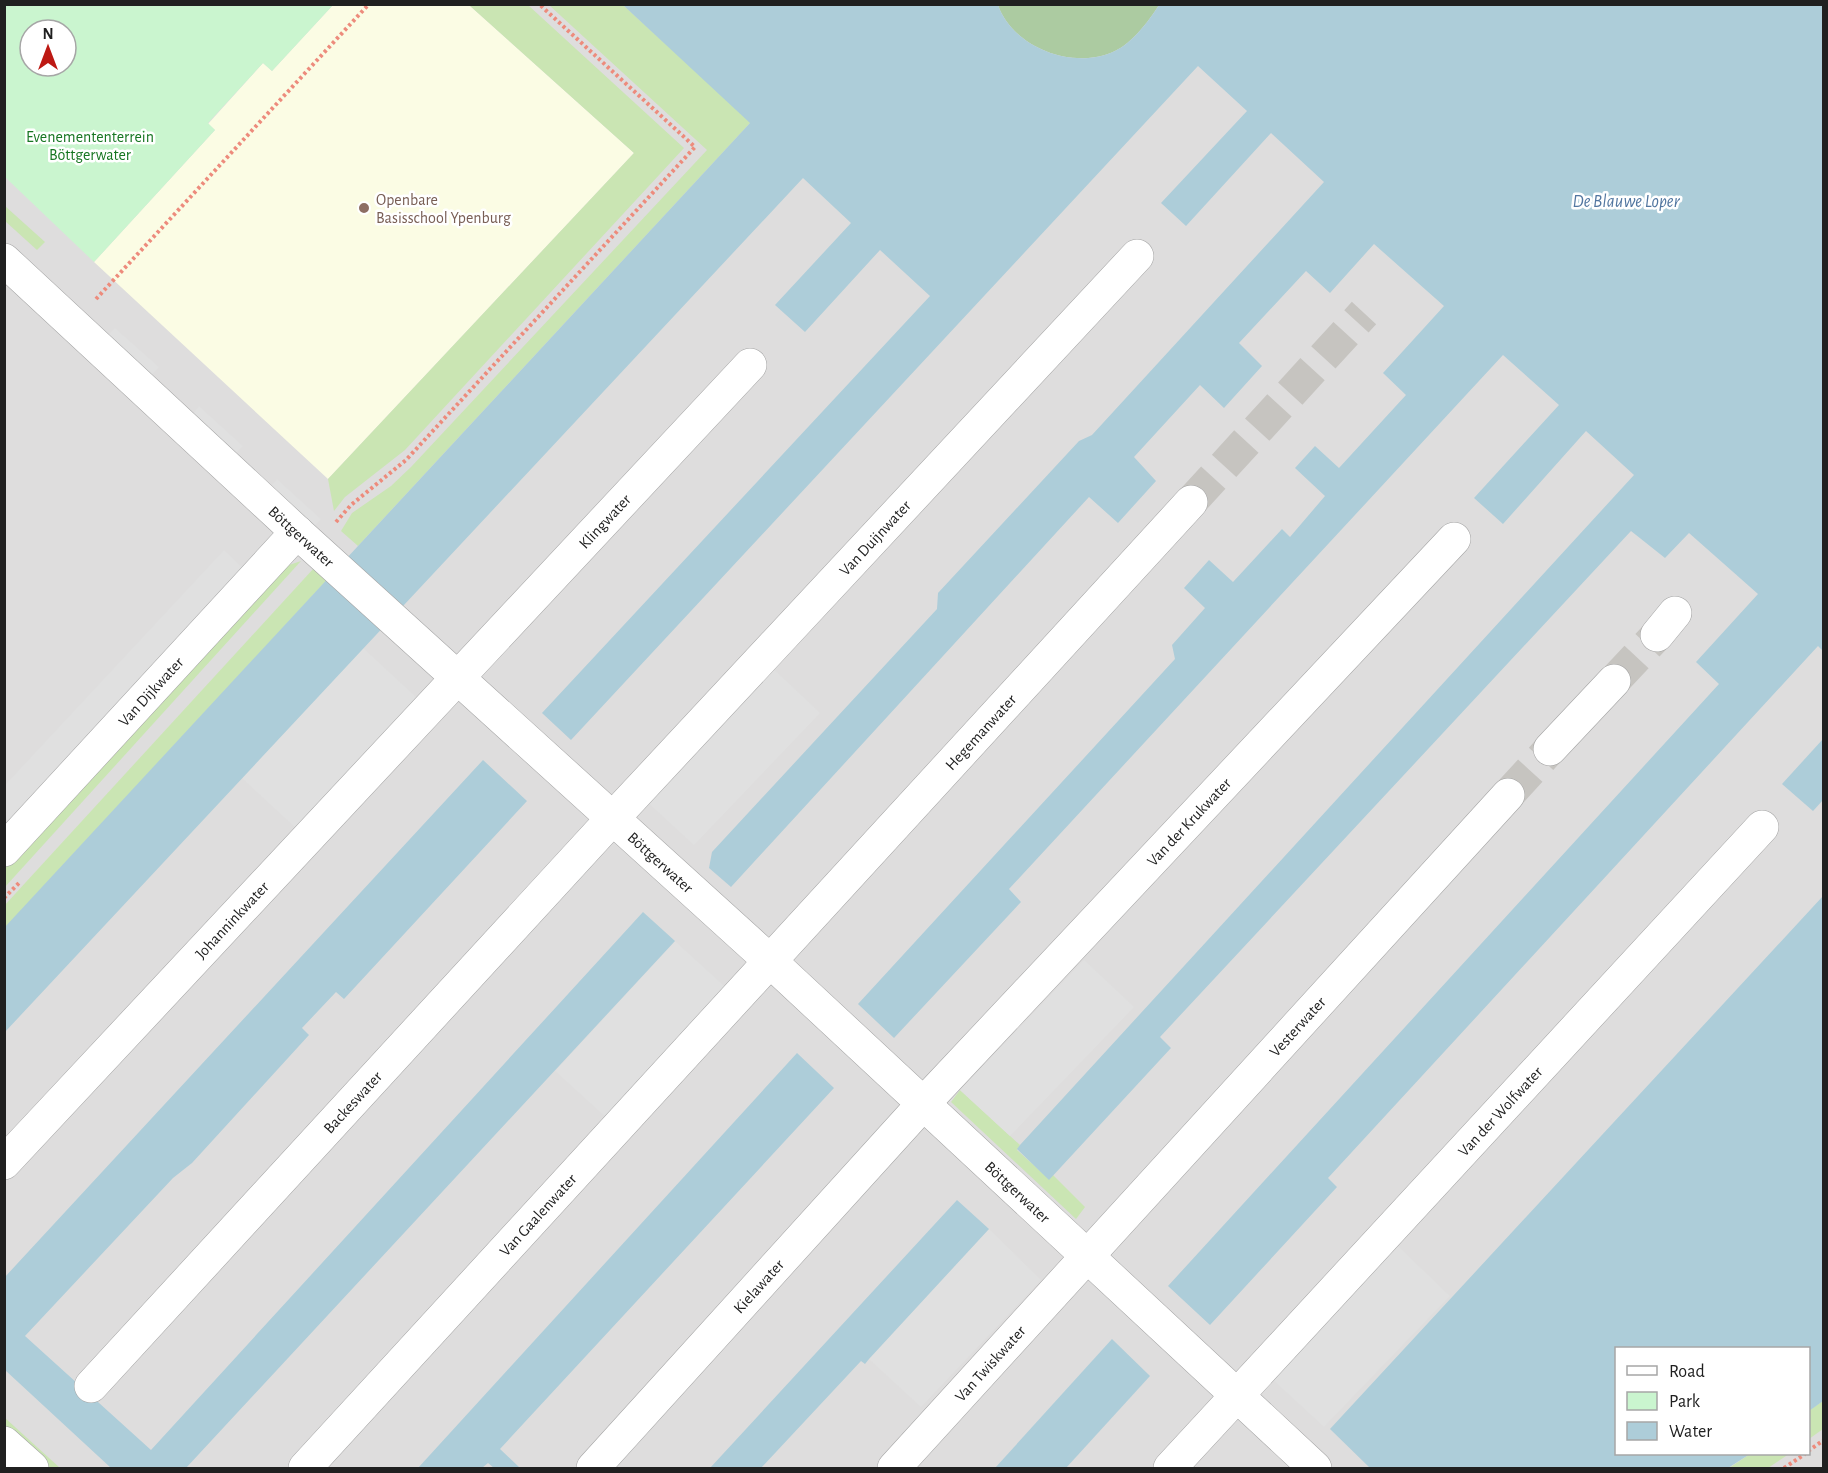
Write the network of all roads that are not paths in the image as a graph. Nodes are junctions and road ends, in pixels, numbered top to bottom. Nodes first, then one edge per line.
1 (1137, 256) dead end
2 (4, 260) edge
3 (750, 365) dead end
4 (1191, 502) tunnel mouth
5 (1454, 539) dead end
6 (315, 548) junction
7 (458, 677) junction
8 (1614, 681) tunnel mouth
9 (1550, 749) tunnel mouth
10 (1508, 795) tunnel mouth
11 (613, 818) junction
12 (1762, 827) dead end
13 (4, 850) edge
14 (770, 961) junction
15 (923, 1104) junction
16 (4, 1163) edge
17 (1086, 1255) junction
18 (91, 1386) dead end
19 (1236, 1396) junction
20 (4, 1443) edge
21 (32, 1468) edge
22 (305, 1468) edge
23 (593, 1468) edge
24 (894, 1468) edge
25 (1170, 1468) edge
26 (1315, 1468) edge

1 - 11 street, Van Duijnwater
2 - 6 street, Böttgerwater
3 - 7 street, Klingwater
4 - 14 street, Hegemanwater
5 - 15 street, Van der Krukwater
6 - 7 street, Böttgerwater
6 - 13 street, Van Dijkwater
7 - 11 street, Böttgerwater
7 - 16 street, Johanninkwater
8 - 9 street
10 - 17 street, Vesterwater
11 - 14 street, Böttgerwater
11 - 18 street, Backeswater
12 - 19 street, Van der Wolfwater
14 - 15 street, Böttgerwater
14 - 22 street, Van Gaalenwater
15 - 17 street, Böttgerwater
15 - 23 street, Kielawater
17 - 19 street, Böttgerwater
17 - 24 street, Van Twiskwater
19 - 25 street, Van der Wolfwater
19 - 26 street, Böttgerwater
20 - 21 street

